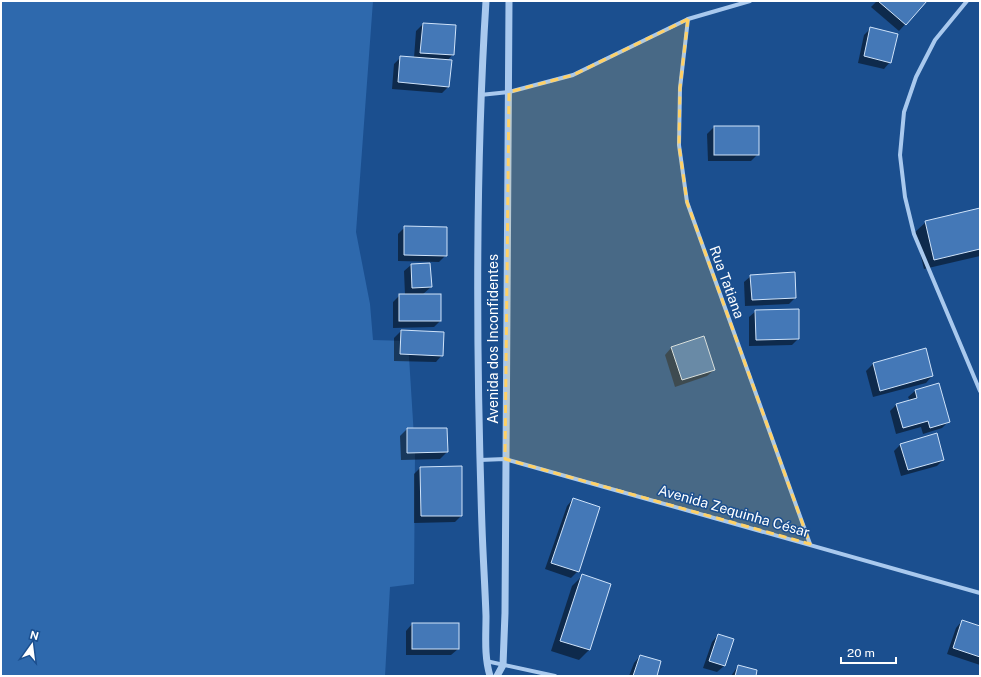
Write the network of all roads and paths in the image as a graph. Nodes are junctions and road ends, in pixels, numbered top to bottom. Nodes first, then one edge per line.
1 (486, 1) edge
2 (509, 1) edge
3 (750, 1) edge
4 (967, 1) edge
5 (688, 18) junction
6 (509, 92) junction
7 (480, 95) junction
8 (980, 391) edge
9 (505, 459) junction
10 (480, 460) junction
11 (810, 544) junction
12 (980, 593) edge
13 (485, 661) junction
14 (503, 665) junction
15 (490, 676) edge
16 (497, 676) edge
17 (555, 676) edge

1 - 7 street, Avenida dos Inconfidentes
2 - 6 street, Avenida dos Inconfidentes
3 - 5 street
4 - 8 street
5 - 6 street
5 - 11 street, Rua Tatiana
6 - 7 street
6 - 9 street, Avenida dos Inconfidentes
7 - 10 street, Avenida dos Inconfidentes
9 - 10 street, Avenida Zequinha César
9 - 11 street, Avenida Zequinha César
9 - 14 street, Avenida dos Inconfidentes
10 - 13 street, Avenida dos Inconfidentes
11 - 12 street, Avenida Zequinha César
13 - 14 street
13 - 15 street, Avenida dos Inconfidentes
14 - 16 street, Avenida dos Inconfidentes
14 - 17 street

